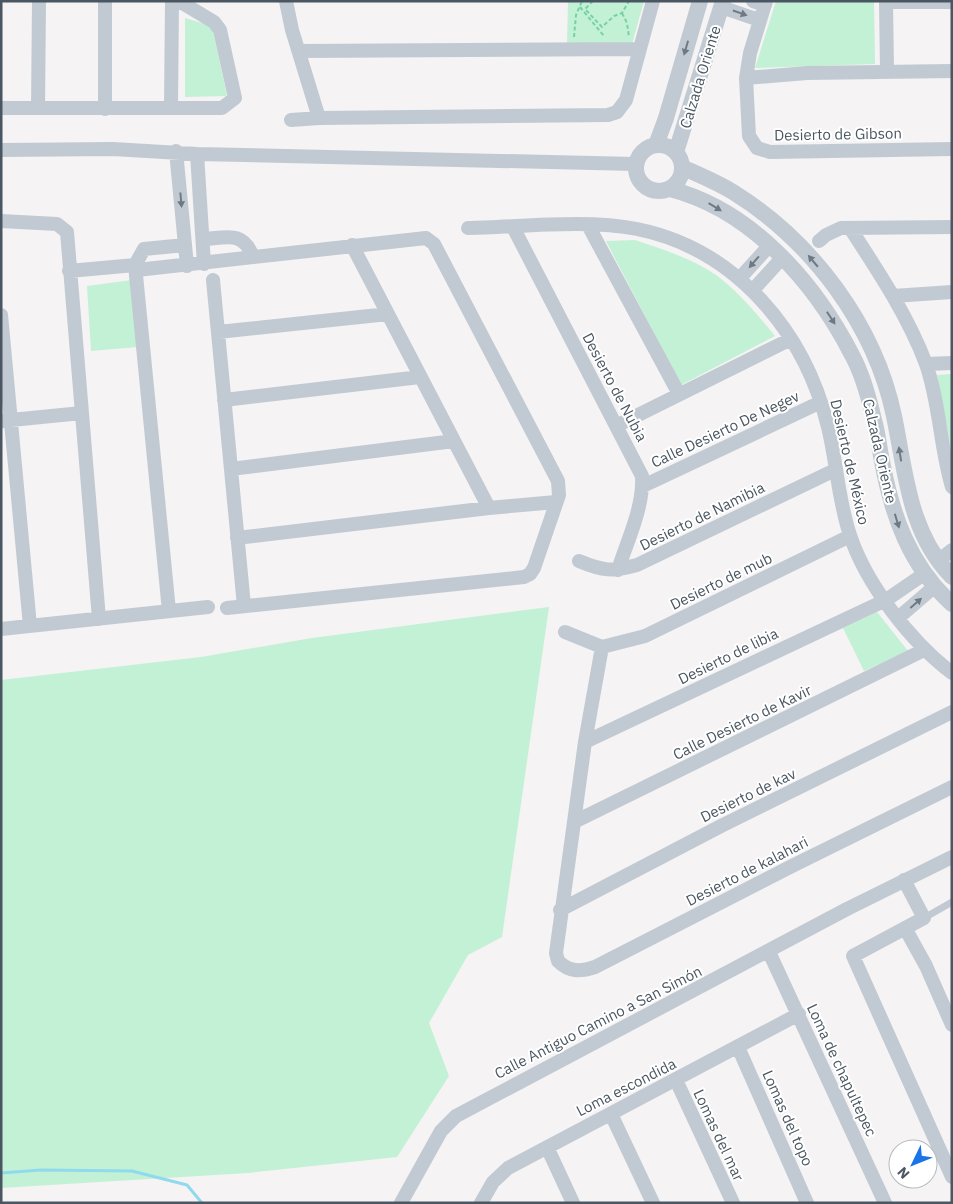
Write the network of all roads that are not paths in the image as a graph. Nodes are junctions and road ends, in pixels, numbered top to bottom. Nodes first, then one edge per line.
1 (39, 1) edge
2 (105, 1) edge
3 (172, 1) edge
4 (179, 1) edge
5 (286, 1) edge
6 (653, 1) edge
7 (700, 1) edge
8 (704, 1) edge
9 (886, 2) edge
10 (952, 2) edge
11 (761, 3) edge
12 (722, 4) edge
13 (759, 20) junction
14 (634, 49) junction
15 (300, 51) junction
16 (886, 70) junction
17 (952, 71) edge
18 (746, 78) junction
19 (1, 108) edge
20 (38, 108) junction
21 (171, 108) junction
22 (105, 109) junction
23 (319, 118) junction
24 (291, 120) dead end
25 (656, 145) junction
26 (952, 149) edge
27 (1, 150) edge
28 (176, 151) junction
29 (197, 154) junction
30 (679, 160) junction
31 (635, 164) junction
32 (670, 189) junction
33 (1, 222) edge
34 (588, 225) junction
35 (513, 227) junction
36 (952, 227) edge
37 (468, 228) dead end
38 (850, 228) junction
39 (203, 240) junction
40 (819, 241) dead end
41 (185, 245) junction
42 (352, 245) junction
43 (769, 246) junction
44 (253, 257) junction
45 (782, 258) junction
46 (204, 264) junction
47 (187, 266) junction
48 (136, 267) junction
49 (69, 271) junction
50 (740, 278) junction
51 (828, 279) junction
52 (213, 280) dead end
53 (753, 290) junction
54 (813, 290) junction
55 (952, 292) edge
56 (893, 296) junction
57 (388, 314) junction
58 (1, 315) edge
59 (218, 332) junction
60 (791, 339) junction
61 (952, 363) edge
62 (926, 364) junction
63 (420, 376) junction
64 (678, 394) junction
65 (224, 400) junction
66 (821, 402) junction
67 (82, 413) junction
68 (5, 420) edge
69 (616, 426) junction
70 (454, 441) junction
71 (231, 469) junction
72 (835, 470) junction
73 (643, 486) junction
74 (952, 487) edge
75 (556, 502) junction
76 (489, 508) junction
77 (850, 536) junction
78 (237, 538) junction
79 (952, 550) edge
80 (579, 561) dead end
81 (938, 561) junction
82 (618, 570) junction
83 (924, 574) junction
84 (951, 574) edge
85 (934, 587) junction
86 (886, 600) junction
87 (952, 604) edge
88 (208, 606) dead end
89 (244, 606) junction
90 (227, 608) dead end
91 (169, 611) junction
92 (898, 618) junction
93 (99, 619) junction
94 (30, 626) junction
95 (1, 629) edge
96 (565, 632) dead end
97 (602, 647) junction
98 (924, 650) junction
99 (952, 673) edge
100 (952, 712) edge
101 (585, 742) junction
102 (952, 787) edge
103 (574, 822) junction
104 (952, 857) edge
105 (904, 880) junction
106 (952, 902) edge
107 (560, 910) junction
108 (924, 918) junction
109 (905, 928) junction
110 (770, 952) junction
111 (798, 1014) junction
112 (952, 1025) edge
113 (738, 1047) junction
114 (676, 1080) junction
115 (611, 1114) junction
116 (547, 1147) junction
117 (952, 1177) edge
118 (400, 1203) edge
119 (482, 1203) edge
120 (572, 1203) edge
121 (653, 1203) edge
122 (733, 1203) edge
123 (807, 1203) edge
124 (885, 1203) edge

1 - 20 street
2 - 22 street
3 - 21 street
4 - 21 street
5 - 15 street
6 - 14 street
7 -> 25 street, Calzada Oriente
8 - 12 street
9 - 10 street
9 - 16 street
11 - 13 street, Desierto de Gibson
12 -> 13 street
12 - 30 street, Calzada Oriente
13 - 18 street, Desierto de Gibson
14 - 15 street
14 - 23 street
15 - 23 street
16 - 17 street
16 - 18 street
18 - 26 street, Desierto de Gibson
19 - 20 street
20 - 22 street
21 - 22 street
23 - 24 street
25 - 30 street
25 - 31 street
27 - 28 street
28 - 29 street
28 -> 41 street
29 - 31 street
29 - 39 street
30 - 32 street
51 -> 30 street, Calzada Oriente
31 - 32 street
32 -> 43 street, Calzada Oriente
33 - 49 street
34 - 35 street, Desierto de México
34 - 50 street, Desierto de México
34 - 64 street
35 - 37 street, Desierto de México
35 - 69 street, Desierto de Nubia
36 - 38 street
38 - 40 street
38 - 56 street
39 - 44 street
39 - 46 street
41 - 47 street
41 - 48 street
42 - 44 street
42 - 57 street
42 - 75 street
43 - 45 street, Calzada Oriente
43 -> 50 street
44 - 46 street
45 - 53 street
45 - 54 street, Calzada Oriente
46 - 47 street
47 - 48 street
48 - 49 street
48 - 91 street
49 - 67 street
50 - 53 street, Desierto de México
51 - 54 street
81 -> 51 street, Calzada Oriente
52 - 59 street
53 - 60 street, Desierto de México
54 -> 83 street, Calzada Oriente
55 - 56 street
56 - 62 street
57 - 59 street
57 - 63 street
58 - 68 street
59 - 65 street
60 - 64 street
60 - 66 street, Desierto de México
61 - 62 street
62 - 74 street
63 - 65 street
63 - 70 street
64 - 69 street
65 - 71 street
66 - 72 street, Desierto de México
66 - 73 street, Calle Desierto De Negev
67 - 68 street
67 - 93 street
68 - 94 street
69 - 73 street, Desierto de Nubia
70 - 71 street
70 - 76 street
71 - 78 street
72 - 77 street, Desierto de México
72 - 82 street, Desierto de Namibia
73 - 82 street
75 - 76 street
75 - 89 street
76 - 78 street
77 - 86 street, Desierto de México
77 - 97 street, Desierto de mub
78 - 89 street
79 - 81 street
80 - 82 street, Desierto de Namibia
81 - 83 street
81 - 84 street, Calzada Oriente
83 - 85 street, Calzada Oriente
83 - 86 street, Desierto de libia
84 - 85 street
85 - 87 street, Calzada Oriente
92 -> 85 street
86 - 92 street, Desierto de México
86 - 101 street, Desierto de libia
88 - 91 street
89 - 90 street
91 - 93 street
92 - 98 street, Desierto de México
93 - 94 street
94 - 95 street
96 - 97 street
97 - 101 street
98 - 99 street, Desierto de México
98 - 103 street, Calle Desierto de Kavir
100 - 107 street, Desierto de kav
101 - 103 street
102 - 107 street, Desierto de kalahari
103 - 107 street
104 - 105 street, Calle Antiguo Camino a San Simón
105 - 108 street
105 - 110 street, Calle Antiguo Camino a San Simón
106 - 108 lane
108 - 109 street
109 - 112 street
109 - 117 street
110 - 111 street, Loma de chapultepec
110 - 118 street, Calle Antiguo Camino a San Simón
111 - 113 street, Loma escondida
111 - 124 street, Loma de chapultepec
113 - 114 street, Loma escondida
113 - 123 street, Lomas del topo
114 - 115 street, Loma escondida
114 - 122 street, Lomas del mar
115 - 116 street, Loma escondida
115 - 121 street
116 - 119 street, Loma escondida
116 - 120 street

